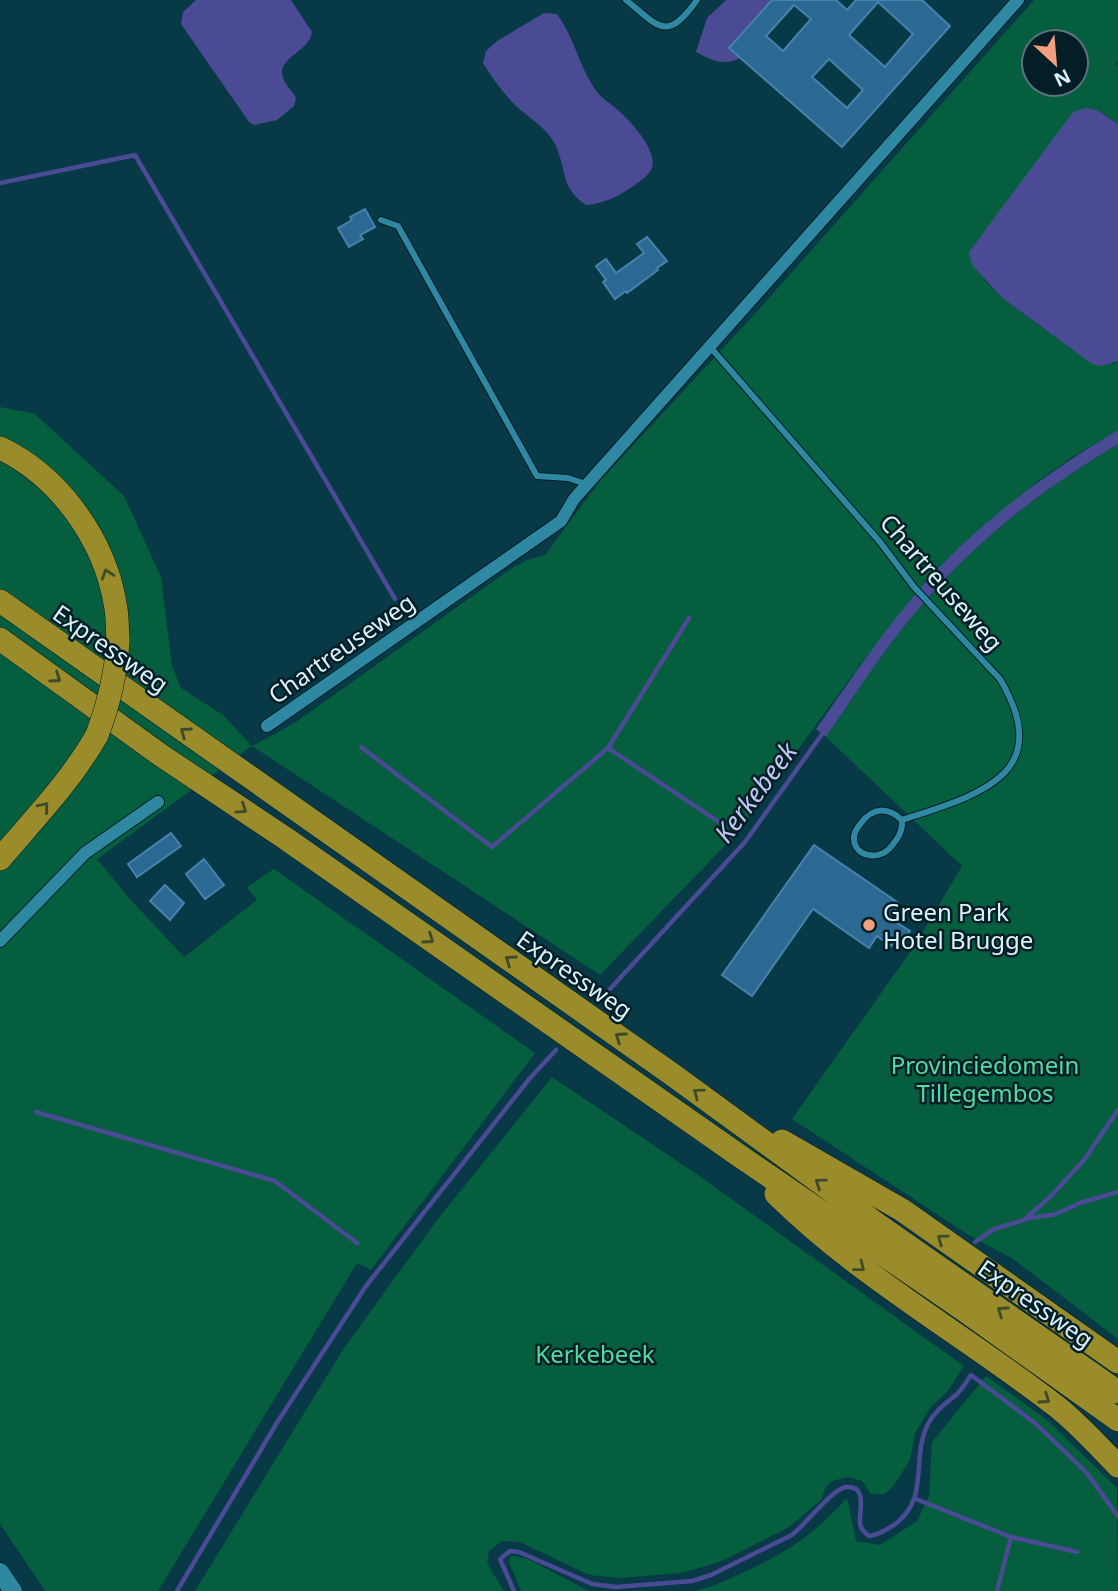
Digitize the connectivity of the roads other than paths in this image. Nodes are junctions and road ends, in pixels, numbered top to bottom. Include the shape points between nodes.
1 (626, 0) edge
2 (697, 0) edge
3 (1018, 0) edge
4 (381, 220) dead end
5 (711, 348) junction
6 (0, 447) edge
7 (588, 485) junction
8 (0, 601) edge
9 (0, 639) edge
10 (267, 726) dead end
11 (158, 802) dead end
12 (902, 820) junction
13 (0, 859) edge
14 (0, 941) edge
15 (723, 1111) junction
16 (734, 1152) junction
17 (1118, 1362) edge
18 (1118, 1392) edge
19 (1118, 1420) edge
20 (1118, 1466) edge
21 (0, 1572) edge
22 (13, 1591) edge

1 - 2 lane via 662,26 679,23
3 - 5 street, Chartreuseweg
4 - 7 lane via 398,226 537,476
5 - 7 street, Chartreuseweg
5 - 12 lane, Chartreuseweg via 1009,693 1020,735 1009,767 992,785 968,799
13 -> 6 highway, bridge via 66,782 97,735 109,705 118,641 116,604 90,534 42,475
7 - 10 street, Chartreuseweg via 561,521
15 -> 8 highway, Expressweg
9 -> 16 highway, Expressweg
11 - 14 street via 85,853
12 - 12 lane, Chartreuseweg via 892,811 867,815 855,831 858,850 869,857 887,851 902,830
17 -> 15 highway via 902,1210
18 -> 15 highway, Expressweg
16 - 19 highway, Expressweg
16 -> 20 highway via 807,1224 864,1271 1058,1407
21 - 22 street

